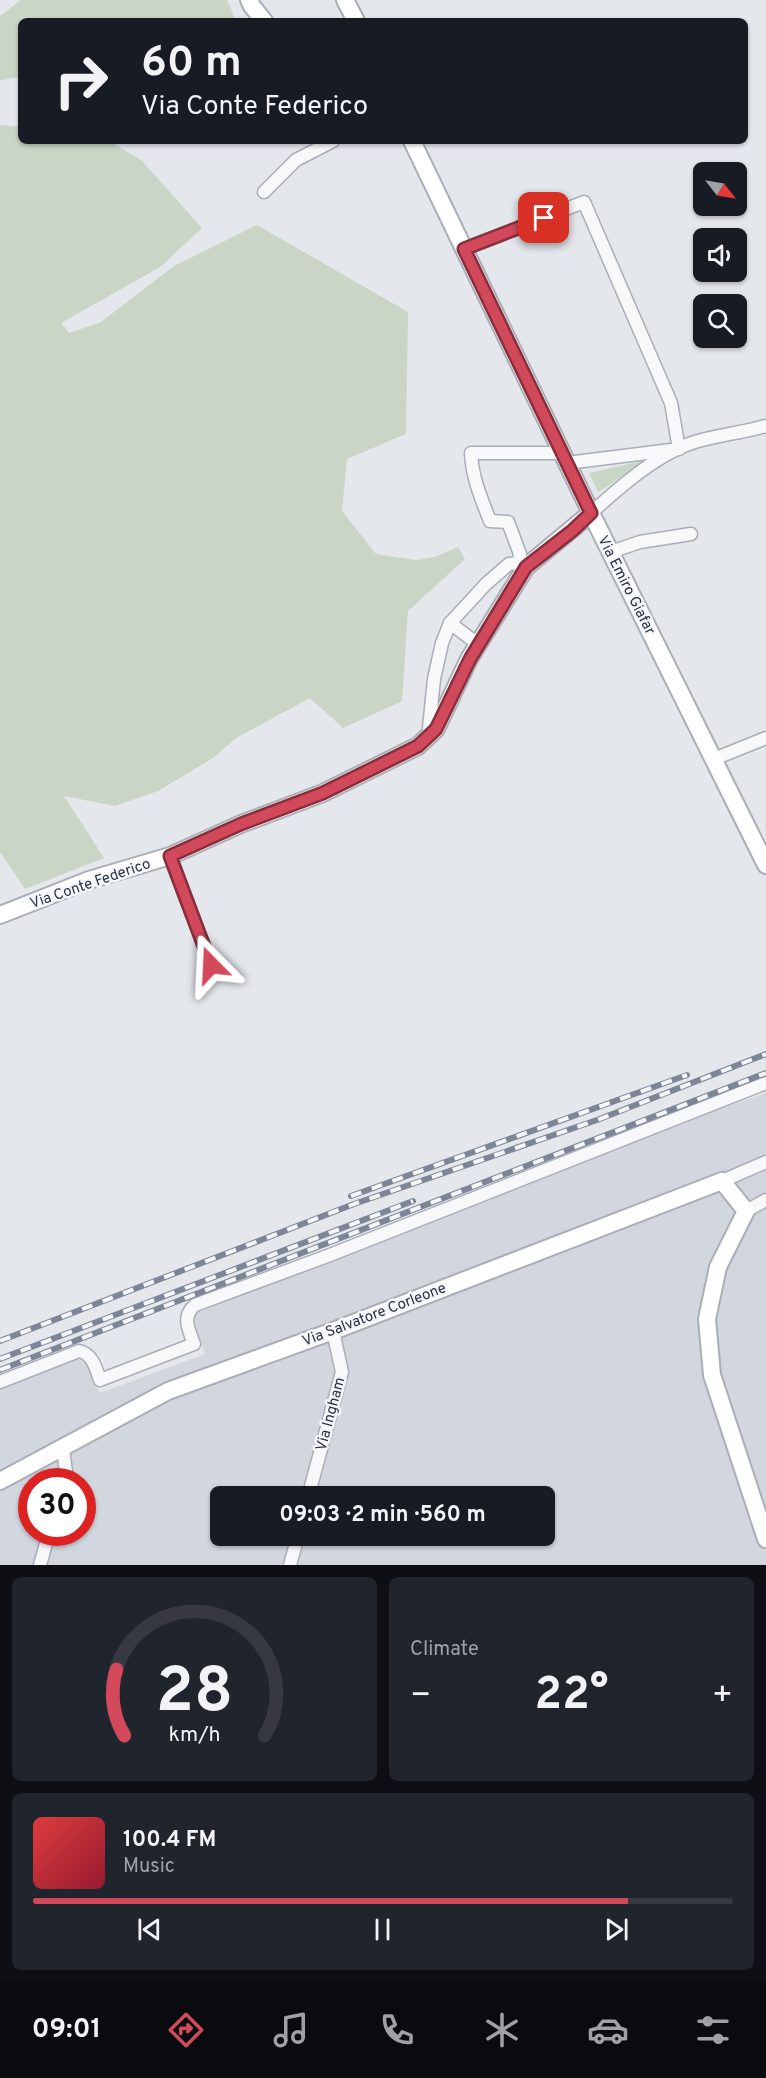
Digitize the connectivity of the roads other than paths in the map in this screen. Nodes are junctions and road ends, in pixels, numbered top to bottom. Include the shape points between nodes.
1 (249, 0) edge
2 (345, 0) edge
3 (262, 18) edge
4 (354, 18) edge
5 (327, 144) edge
6 (413, 144) edge
7 (264, 192) dead end
8 (464, 249) junction
9 (766, 426) edge
10 (679, 449) junction
11 (565, 458) junction
12 (591, 513) junction
13 (691, 534) dead end
14 (611, 552) junction
15 (526, 562) junction
16 (450, 623) junction
17 (479, 645) junction
18 (428, 738) junction
19 (766, 738) edge
20 (714, 759) junction
21 (170, 856) junction
22 (766, 865) edge
23 (0, 915) edge
24 (211, 965) dead end
25 (766, 1083) edge
26 (766, 1162) edge
27 (722, 1181) junction
28 (766, 1200) edge
29 (746, 1211) junction
30 (333, 1331) junction
31 (0, 1382) edge
32 (63, 1449) junction
33 (65, 1468) edge
34 (0, 1481) edge
35 (311, 1486) edge
36 (766, 1539) edge
37 (45, 1546) edge
38 (295, 1546) edge
39 (40, 1565) edge
40 (290, 1565) edge

1 - 3 street
2 - 4 street
5 - 7 street via 296,160
6 - 8 street, Via Emiro Giafar
8 - 10 street via 584,202 671,403
8 - 11 street, Via Emiro Giafar
9 - 10 street, Via Conte Federico
10 - 11 street
10 - 12 street, Via Conte Federico via 622,485
11 - 12 street, Via Emiro Giafar
11 - 15 street via 471,453 474,478 490,520 508,522
12 - 14 street, Via Emiro Giafar
12 - 15 street, Via Conte Federico
13 - 14 street via 640,542
14 - 20 street, Via Emiro Giafar
15 - 16 street via 509,564
15 - 17 street, Via Conte Federico
16 - 17 street
16 - 18 street via 434,679
17 - 18 street, Via Conte Federico
18 - 21 street, Via Conte Federico via 323,793
19 - 20 street
20 - 22 street, Via Emiro Giafar
21 - 23 street, Via Conte Federico via 89,880
21 - 24 street
25 - 31 street via 195,1305 186,1322 194,1344 100,1380 88,1355 74,1352
26 - 27 street
27 - 29 street
27 - 30 street, Via Salvatore Corleone
28 - 29 street
29 - 36 street via 718,1267 707,1319 712,1375
30 - 32 street, Via Salvatore Corleone via 168,1391
30 - 35 street, Via Ingham via 342,1372
32 - 33 street
32 - 34 street, Via Salvatore Corleone
37 - 39 street
38 - 40 street

